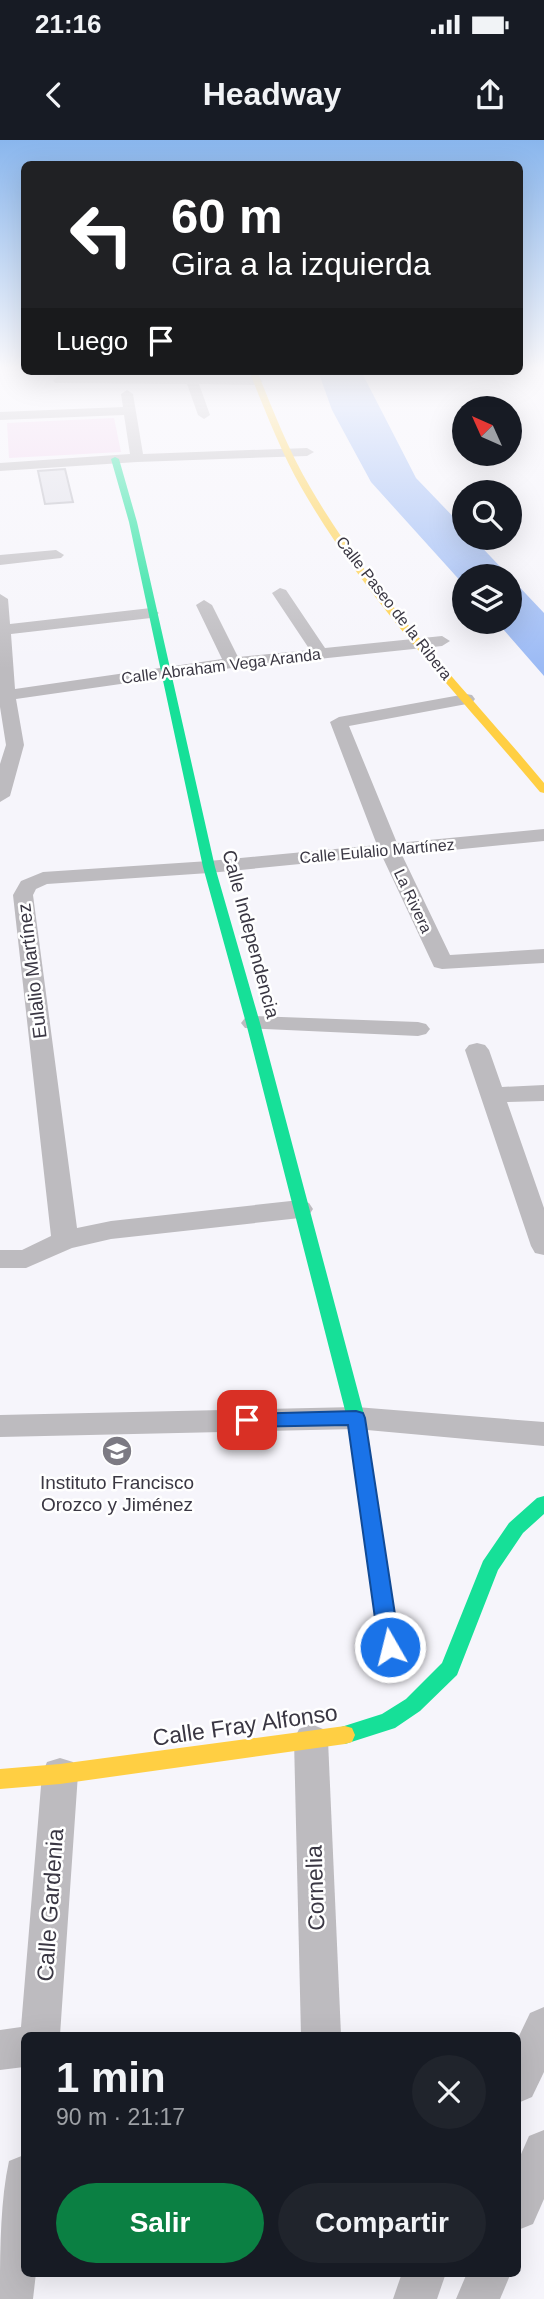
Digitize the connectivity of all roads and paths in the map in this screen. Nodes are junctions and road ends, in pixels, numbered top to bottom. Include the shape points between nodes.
1 (118, 468) edge
2 (226, 468) edge
3 (297, 468) edge
4 (218, 470) dead end
5 (56, 555) dead end
6 (0, 560) edge
7 (280, 593) dead end
8 (0, 599) edge
9 (204, 605) dead end
10 (151, 613) junction
11 (428, 625) dead end
12 (2, 629) edge
13 (420, 644) junction
14 (447, 645) joint
15 (321, 654) junction
16 (232, 663) junction
17 (3, 672) edge
18 (166, 672) junction
19 (4, 696) edge
20 (466, 699) junction
21 (2, 787) edge
22 (544, 790) edge
23 (544, 835) edge
24 (388, 849) junction
25 (209, 867) junction
26 (544, 956) edge
27 (253, 1023) junction
28 (418, 1029) dead end
29 (477, 1050) dead end
30 (544, 1093) edge
31 (492, 1095) junction
32 (300, 1209) junction
33 (65, 1240) junction
34 (544, 1246) edge
35 (0, 1259) edge
36 (356, 1418) junction
37 (0, 1426) edge
38 (544, 1434) edge
39 (544, 1503) edge
40 (390, 1647) dead end
41 (311, 1740) junction
42 (60, 1774) junction
43 (0, 1779) edge
44 (544, 2027) edge
45 (40, 2032) edge
46 (321, 2032) edge
47 (21, 2047) edge
48 (0, 2050) edge
49 (521, 2077) edge
50 (544, 2151) edge
51 (521, 2202) edge
52 (21, 2204) edge
53 (423, 2277) edge
54 (487, 2277) edge
55 (11, 2299) edge
56 (415, 2299) edge
57 (478, 2299) edge

1 - 10 street, Calle Independencia
2 - 4 street
3 - 13 street, Calle Paseo de la Ribera via 326,522
5 - 6 street
7 - 15 street
8 - 12 street
9 - 16 street
10 - 12 street
10 - 18 street, Calle Independencia
11 - 14 street, Calle Paseo de la Ribera
12 - 17 street
13 - 14 street, Calle Abraham Vega Aranda
13 - 15 street, Calle Abraham Vega Aranda
13 - 20 street, Calle Paseo de la Ribera
15 - 16 street, Calle Abraham Vega Aranda
16 - 18 street, Calle Abraham Vega Aranda
17 - 19 street
18 - 19 street, Calle Abraham Vega Aranda
18 - 25 street, Calle Independencia
19 - 21 street via 15,745
20 - 22 street, Calle Paseo de la Ribera
20 - 24 street, La Rivera via 339,722
23 - 24 street, Calle Eulalio Martínez
24 - 25 street, Calle Eulalio Martínez
24 - 26 street, La Rivera via 442,962
25 - 27 street, Calle Independencia
25 - 33 street, Eulalio Martínez via 43,878 28,885 23,895
27 - 28 street
27 - 32 street, Calle Independencia
29 - 31 street
30 - 31 street
31 - 34 street
32 - 33 street via 111,1230
32 - 36 street, Calle Independencia
33 - 35 street via 26,1259
36 - 37 street
36 - 38 street
36 - 40 lane
39 - 41 street, Calle Fray Alfonso via 516,1528 490,1567 450,1669 413,1705 388,1721 339,1737
41 - 42 street, Calle Fray Alfonso
41 - 46 street, Cornelia
42 - 43 street, Calle Fray Alfonso
42 - 45 street, Calle Gardenia
44 - 49 street
47 - 48 street
50 - 51 street
52 - 55 street
53 - 56 street
54 - 57 street

